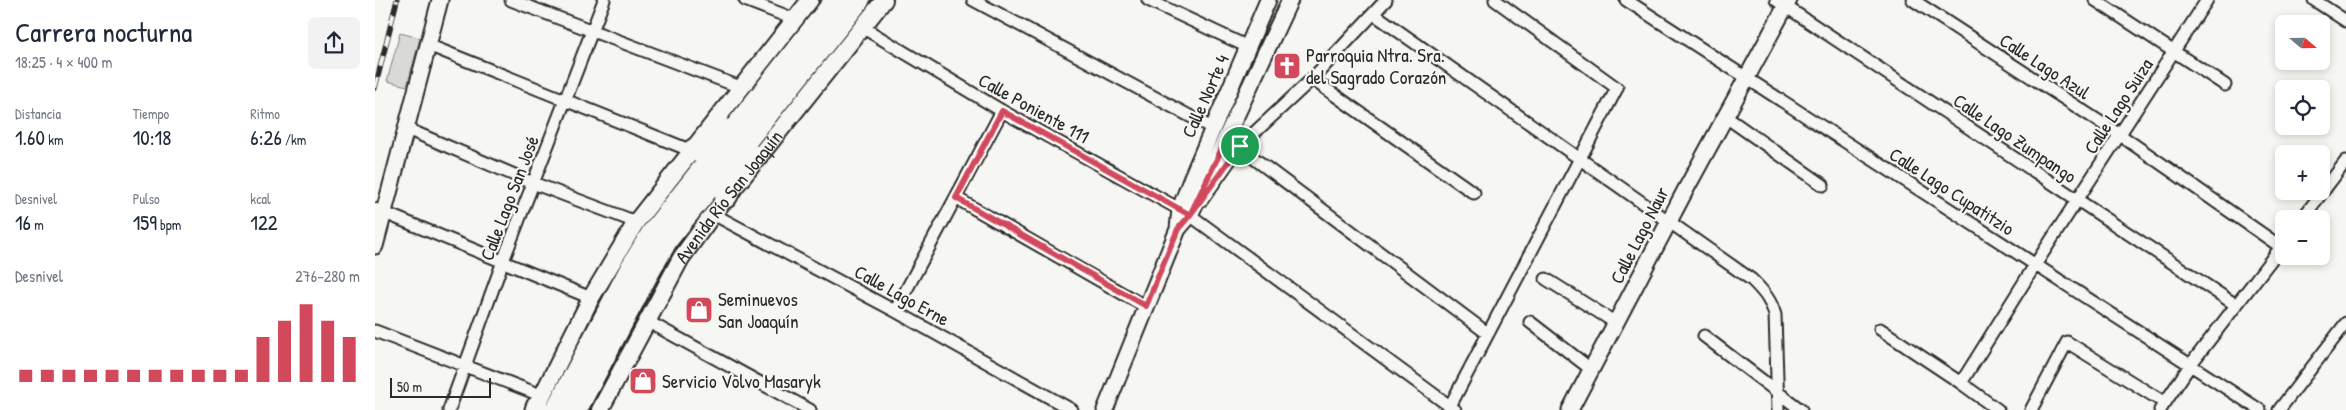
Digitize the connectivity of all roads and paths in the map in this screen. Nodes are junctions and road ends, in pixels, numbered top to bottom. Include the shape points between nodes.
1 (440, 0) edge
2 (511, 0) edge
3 (604, 0) edge
4 (745, 0) edge
5 (810, 0) edge
6 (835, 0) edge
7 (859, 0) edge
8 (884, 0) edge
9 (973, 0) edge
10 (1148, 0) edge
11 (1268, 0) edge
12 (1290, 0) edge
13 (1387, 0) edge
14 (1495, 0) edge
15 (1626, 0) edge
16 (1913, 0) edge
17 (2095, 0) edge
18 (2207, 0) edge
19 (2314, 0) edge
20 (1784, 2) edge
21 (1374, 14) junction
22 (794, 19) junction
23 (2346, 21) edge
24 (862, 27) junction
25 (592, 31) junction
26 (428, 44) junction
27 (1248, 46) junction
28 (2173, 52) junction
29 (1746, 78) junction
30 (1312, 79) junction
31 (2225, 85) dead end
32 (740, 87) junction
33 (566, 99) junction
34 (1002, 111) junction
35 (769, 114) junction
36 (1726, 117) junction
37 (739, 122) junction
38 (1212, 128) junction
39 (407, 129) junction
40 (2120, 136) junction
41 (1234, 142) junction
42 (692, 151) junction
43 (1579, 158) junction
44 (2346, 161) edge
45 (533, 182) junction
46 (1823, 185) dead end
47 (1474, 193) dead end
48 (956, 198) junction
49 (2078, 200) junction
50 (719, 206) junction
51 (2309, 210) edge
52 (379, 211) edge
53 (1185, 212) junction
54 (1669, 220) junction
55 (636, 222) junction
56 (2275, 240) edge
57 (375, 246) edge
58 (2275, 255) edge
59 (503, 261) junction
60 (2035, 266) junction
61 (1546, 279) dead end
62 (591, 298) junction
63 (2236, 305) junction
64 (1146, 306) junction
65 (895, 311) junction
66 (647, 321) junction
67 (1530, 322) dead end
68 (1616, 323) junction
69 (2346, 323) edge
70 (1880, 329) dead end
71 (375, 331) edge
72 (1487, 334) junction
73 (1704, 336) dead end
74 (2191, 364) junction
75 (466, 367) junction
76 (1592, 370) junction
77 (1961, 383) junction
78 (1779, 394) junction
79 (541, 407) edge
80 (2163, 407) edge
81 (1103, 408) edge
82 (1451, 409) edge
83 (449, 410) edge
84 (576, 410) edge
85 (601, 410) edge
86 (810, 410) edge
87 (1072, 410) edge
88 (1570, 410) edge
89 (1779, 410) edge
90 (1801, 410) edge
91 (1998, 410) edge
92 (2031, 410) edge
93 (2260, 410) edge
94 (2279, 410) edge

1 - 26 street
2 - 25 street
3 - 25 street, Calle Lago San José
4 - 22 street
5 - 22 main road
6 - 37 highway, Avenida Río San Joaquín
7 - 35 highway, Avenida Río San Joaquín
8 - 24 main road, Avenida Río San Joaquín
9 - 38 street
10 - 27 street
11 - 27 street, Calle Norte 4
12 - 41 street, Calle Norte 4
13 - 21 street
14 - 43 street via 1617,88
15 - 29 street, Calle Lago Cupatitzio
16 - 40 street, Calle Lago Azul
17 - 28 street
18 - 28 street, Calle Lago Suiza
19 - 23 street
20 - 29 street, Calle Lago Naur
20 - 49 street, Calle Lago Zumpango
21 - 30 street
21 - 43 street
22 - 32 main road
24 - 34 street, Calle Poniente 111
24 - 50 main road, Avenida Río San Joaquín
25 - 32 street
25 - 33 street, Calle Lago San José
26 - 33 street
26 - 39 street
27 - 38 street, Calle Norte 4
28 - 31 street
28 - 40 street, Calle Lago Suiza
29 - 36 street, Calle Lago Naur
29 - 60 street, Calle Lago Cupatitzio
30 - 41 street
30 - 47 street
32 - 42 main road
33 - 42 street
33 - 45 street, Calle Lago San José
34 - 48 street
34 - 53 street, Calle Poniente 111
35 - 50 highway
35 - 84 highway, Avenida Río San Joaquín via 667,240
36 - 46 street
36 - 54 street, Calle Lago Naur
37 - 42 highway
37 - 79 highway, Avenida Río San Joaquín via 652,233
38 - 53 street, Calle Norte 4
39 - 45 street
39 - 52 street
40 - 49 street, Calle Lago Suiza
40 - 56 street, Calle Lago Azul
41 - 53 street, Calle Norte 4
41 - 72 street
42 - 55 main road
43 - 54 street
43 - 72 street
44 - 51 street
45 - 55 street
45 - 59 street, Calle Lago San José
48 - 64 street
48 - 65 street
49 - 60 street, Calle Lago Suiza
49 - 63 street, Calle Lago Zumpango
50 - 65 street, Calle Lago Erne
50 - 66 main road, Avenida Río San Joaquín via 681,258
52 - 57 street
52 - 59 street
53 - 64 street
53 - 82 street, Calle Poniente 111
54 - 68 street, Calle Lago Naur
54 - 78 street via 1752,280 1771,303 1775,315
55 - 62 main road
58 - 63 street
59 - 62 street
59 - 75 street, Calle Lago San José
60 - 74 street, Calle Lago Cupatitzio
60 - 77 street, Calle Lago Suiza
61 - 68 street
62 - 79 main road
63 - 74 street
64 - 81 street
65 - 87 street, Calle Lago Erne
66 - 85 main road, Avenida Río San Joaquín
66 - 86 street
67 - 76 street
68 - 76 street, Calle Lago Naur
69 - 94 street
70 - 77 street
71 - 75 street
72 - 82 street
73 - 78 street
74 - 80 street
74 - 93 street, Calle Lago Cupatitzio
75 - 79 street
75 - 83 street, Calle Lago San José
76 - 88 street, Calle Lago Naur
77 - 91 street
78 - 89 street
78 - 90 street
80 - 92 street via 2067,342

